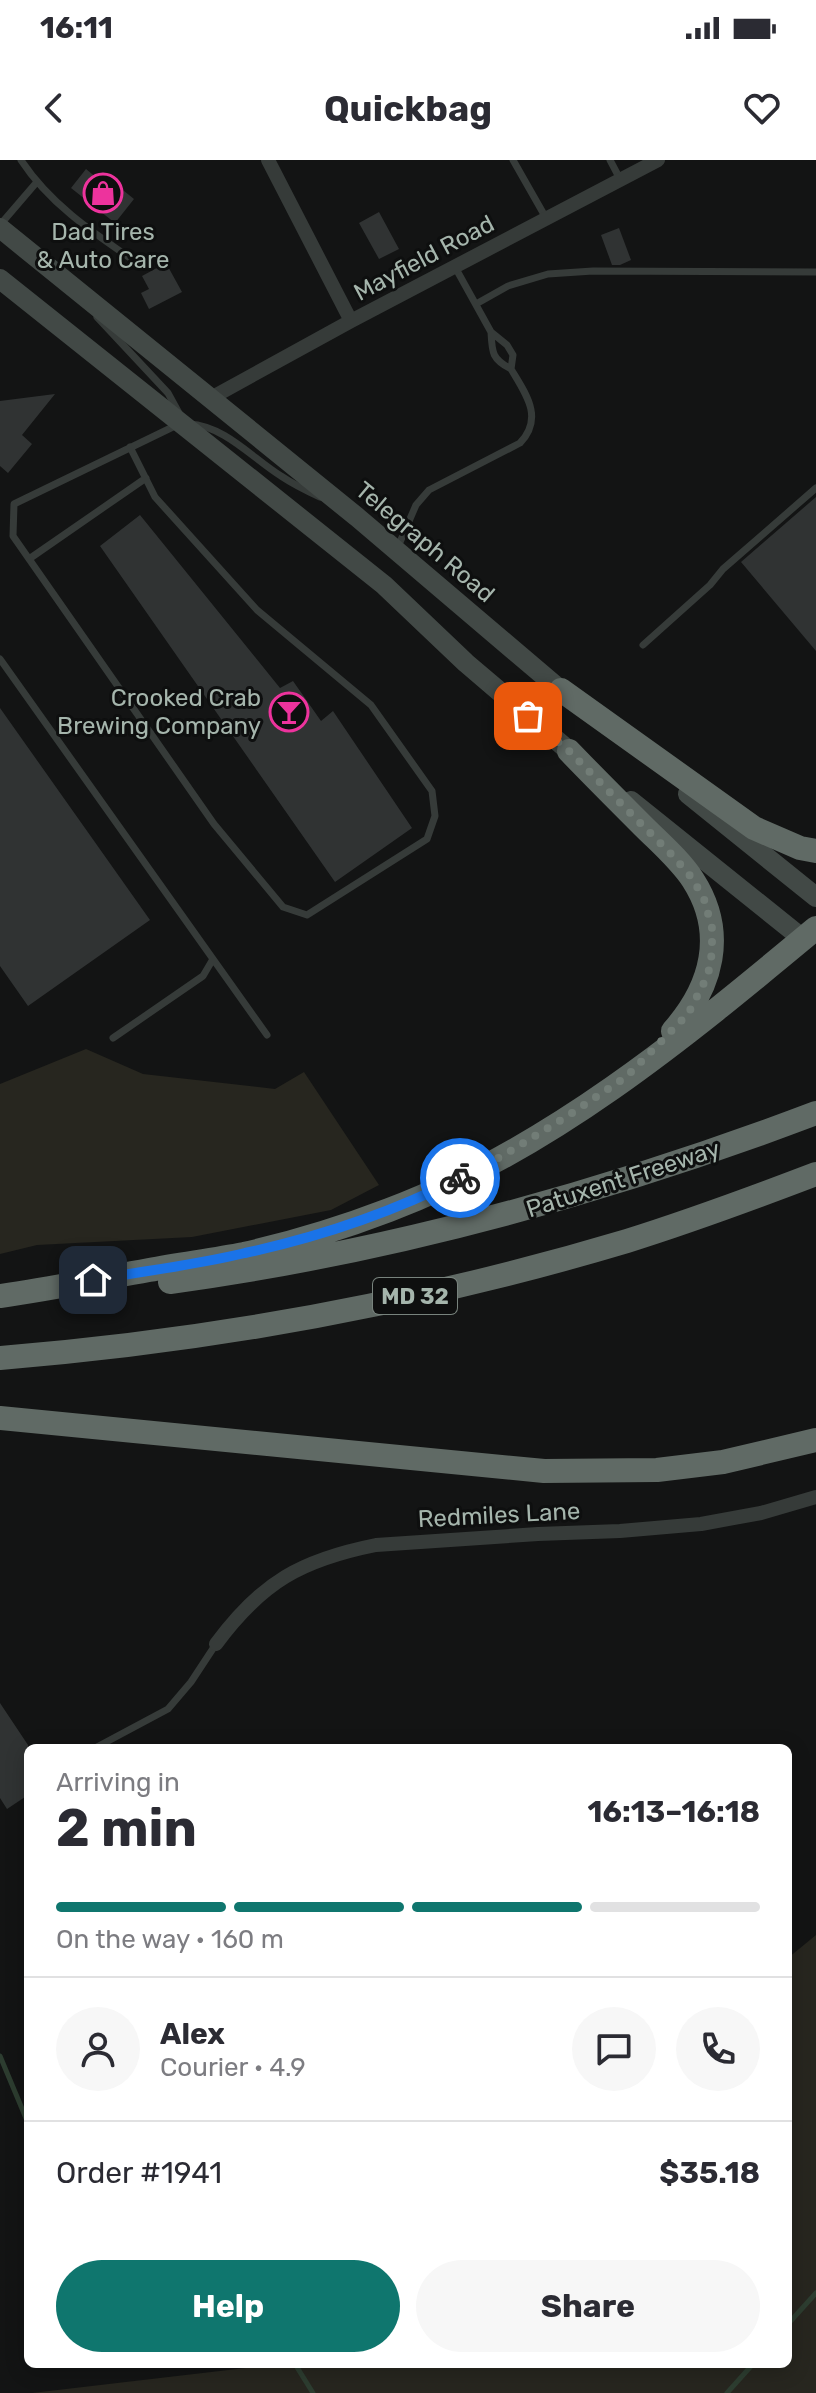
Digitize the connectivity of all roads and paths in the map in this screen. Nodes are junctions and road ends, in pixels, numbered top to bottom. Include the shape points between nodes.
1 (21, 160) edge
2 (268, 160) edge
3 (513, 160) edge
4 (610, 160) edge
5 (658, 160) edge
6 (620, 180) junction
7 (36, 183) junction
8 (546, 218) junction
9 (0, 226) edge
10 (133, 260) dead end
11 (455, 266) junction
12 (816, 272) edge
13 (0, 279) edge
14 (72, 286) junction
15 (476, 304) junction
16 (351, 321) junction
17 (491, 332) junction
18 (511, 369) junction
19 (211, 398) junction
20 (182, 423) junction
21 (130, 447) junction
22 (146, 478) junction
23 (816, 488) edge
24 (357, 517) junction
25 (396, 550) junction
26 (29, 559) junction
27 (643, 645) dead end
28 (0, 659) edge
29 (561, 690) junction
30 (569, 751) junction
31 (816, 851) edge
32 (816, 897) edge
33 (809, 934) edge
34 (213, 959) junction
35 (267, 1035) dead end
36 (113, 1038) dead end
37 (626, 1077) junction
38 (816, 1113) edge
39 (816, 1174) edge
40 (0, 1299) edge
41 (0, 1358) edge
42 (0, 1418) edge
43 (816, 1440) edge
44 (816, 1497) edge
45 (216, 1644) joint
46 (102, 1744) edge

1 - 7 lane
2 - 16 street
3 - 8 lane
4 - 6 lane
5 - 6 street, Mayfield Road
6 - 8 street, Mayfield Road
7 - 9 lane
7 - 10 lane
8 - 11 street, Mayfield Road
9 - 14 main road, Telegraph Road
11 - 15 lane
11 - 16 street, Mayfield Road
12 - 15 lane via 548,274 508,286
13 - 20 main road
14 - 19 main road, Telegraph Road
14 - 20 lane via 168,393
15 - 17 lane
16 - 19 street, Mayfield Road
17 - 18 lane via 492,351
17 - 18 lane via 513,355
18 - 25 lane via 533,416 529,434 429,490 416,505
19 - 24 main road, Telegraph Road
20 - 21 lane
20 - 24 lane via 214,429 280,476
20 - 30 main road via 384,585
21 - 22 lane
21 - 26 lane via 14,504 13,536
22 - 26 lane
22 - 26 lane via 155,497 257,610 371,705 432,791 435,816 427,839 307,915 283,907 214,824
23 - 27 lane
24 - 25 main road, Telegraph Road
25 - 29 main road, Telegraph Road
28 - 34 lane
29 - 31 highway via 754,828
29 - 32 main road, Telegraph Road
30 - 33 main road
30 - 37 highway via 692,878 712,928 708,975 700,995
33 - 37 highway
34 - 35 lane
34 - 36 lane via 203,976
37 - 40 highway via 504,1155 391,1209 244,1254
38 - 40 highway, Patuxent Freeway / MD 32 via 610,1185 392,1243 247,1272
39 - 41 highway, MD 32 via 628,1240 403,1299 265,1326
42 - 43 highway via 544,1471 657,1470 723,1462
44 - 45 street, Redmiles Lane via 701,1524 349,1550 279,1580 246,1607
45 - 46 lane via 168,1709

